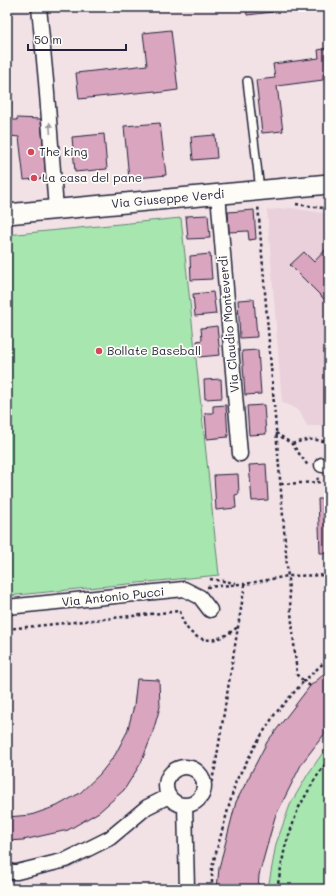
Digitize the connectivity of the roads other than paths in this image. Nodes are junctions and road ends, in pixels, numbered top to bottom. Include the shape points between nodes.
1 (39, 7) edge
2 (247, 81) dead end
3 (329, 184) edge
4 (218, 194) junction
5 (259, 197) junction
6 (56, 209) junction
7 (7, 214) edge
8 (240, 454) dead end
9 (7, 608) edge
10 (210, 610) dead end
11 (168, 791) junction
12 (185, 805) junction
13 (10, 874) edge
14 (187, 889) edge

6 -> 1 street
2 - 5 lane
3 - 5 street, Via Giuseppe Verdi
4 - 5 street, Via Giuseppe Verdi
4 - 6 street, Via Giuseppe Verdi
4 - 8 street, Via Claudio Monteverdi
6 - 7 street, Via Giuseppe Verdi
9 - 10 street, Via Antonio Pucci via 184,589 200,597
11 - 12 street via 178,804
11 - 12 street via 168,779 174,771 186,767 196,770 204,782 202,796 192,804
11 - 13 street via 110,838 66,860
12 - 14 street

